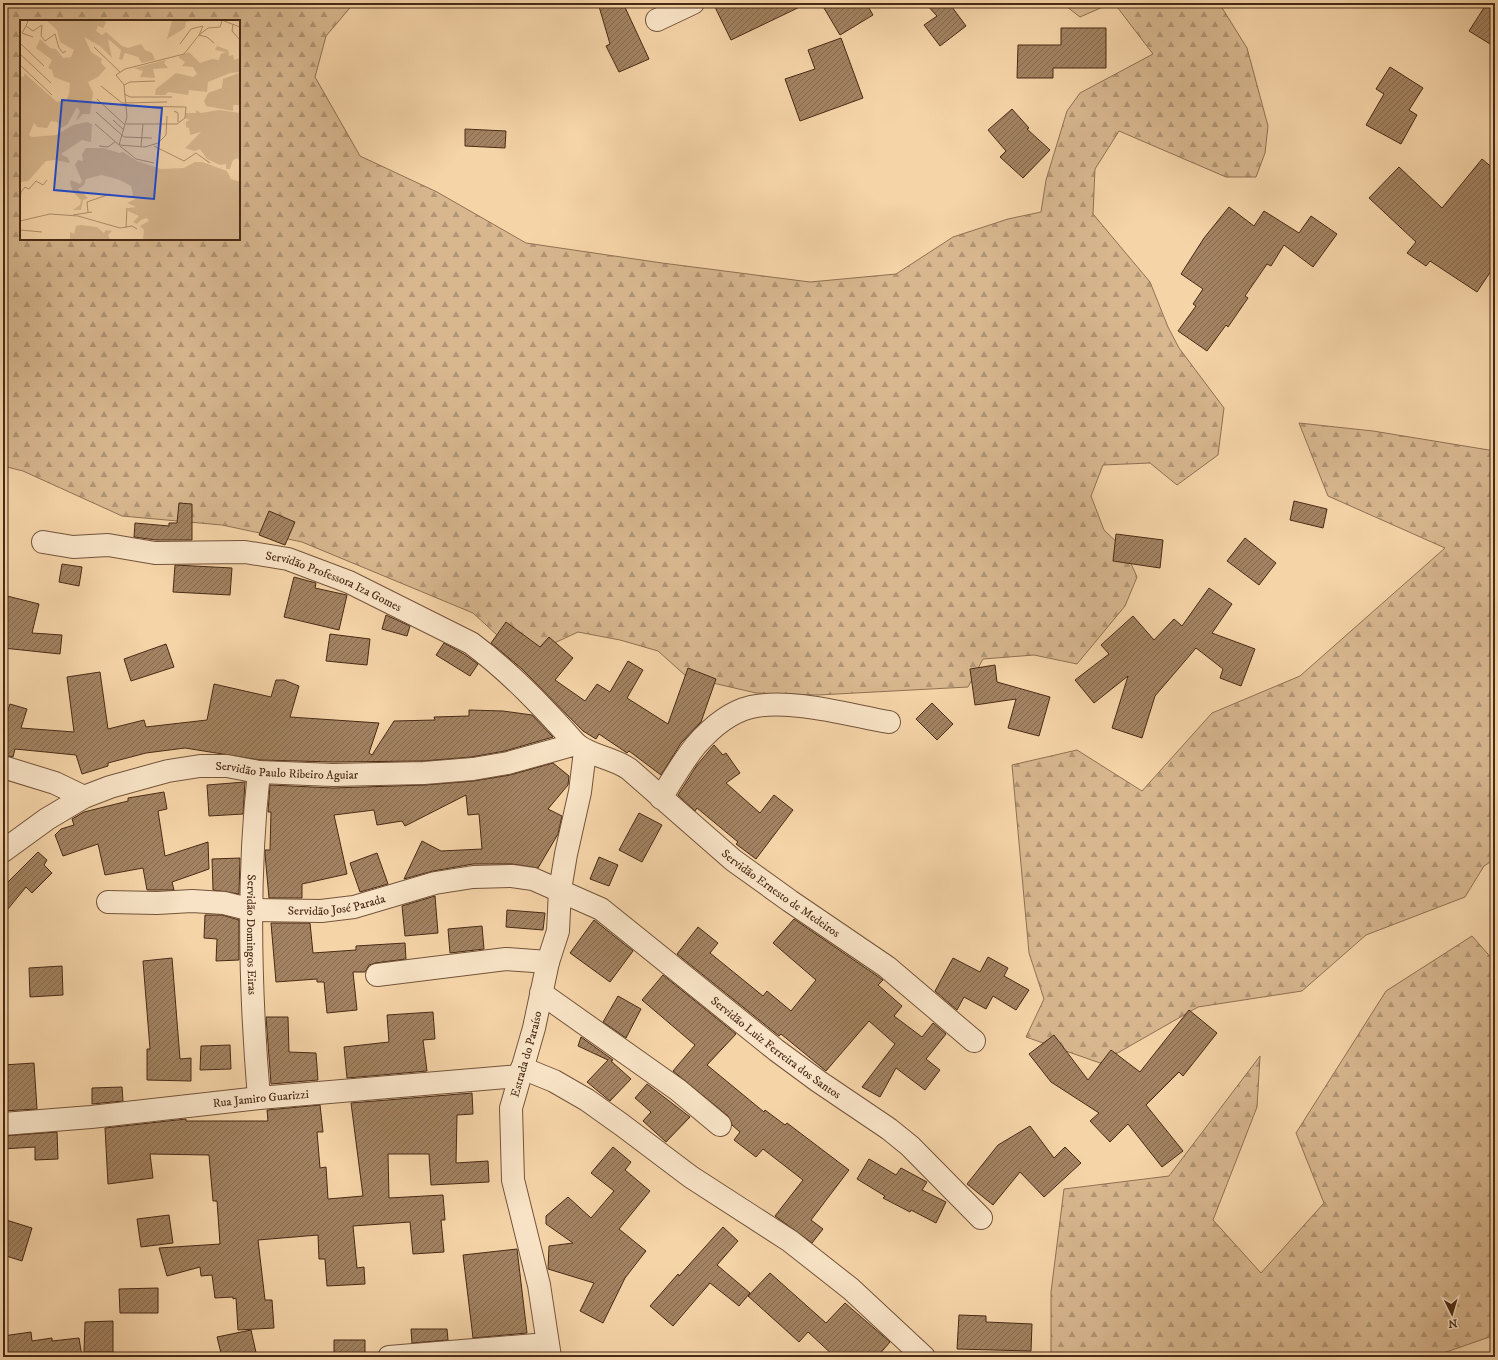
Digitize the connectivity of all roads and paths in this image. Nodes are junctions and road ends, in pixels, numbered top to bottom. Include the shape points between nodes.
1 (693, 3) edge
2 (657, 20) dead end
3 (42, 542) dead end
4 (889, 722) dead end
5 (581, 748) junction
6 (3, 767) edge
7 (259, 772) junction
8 (84, 797) junction
9 (661, 798) junction
10 (3, 851) edge
11 (560, 890) junction
12 (108, 902) dead end
13 (252, 910) junction
14 (548, 962) junction
15 (377, 975) dead end
16 (541, 993) junction
17 (974, 1040) dead end
18 (521, 1072) junction
19 (259, 1098) junction
20 (3, 1124) edge
21 (720, 1125) dead end
22 (981, 1218) dead end
23 (548, 1350) edge
24 (389, 1357) edge
25 (924, 1357) edge

1 - 2 street
3 - 5 street, Servidão Professora Iza Gomes via 73,547 108,546 156,553 245,552 288,559 324,571 471,644 510,675
4 - 9 street via 795,706 763,705 749,708 723,720 697,744
5 - 7 street, Servidão Paulo Ribeiro Aguiar via 473,769 373,774
5 - 9 street, Servidão Ernesto de Medeiros via 618,761
5 - 11 street, Estrada do Paraíso via 580,792
6 - 8 street via 55,783
7 - 8 street, Servidão Paulo Ribeiro Aguiar via 227,766 200,766 168,771
7 - 13 street, Servidão Domingos Eiras via 253,828
8 - 10 street, Servidão Paulo Ribeiro Aguiar via 47,819
9 - 17 street, Servidão Ernesto de Medeiros via 733,860 887,967
11 - 13 street, Servidão José Parada via 533,879 512,876 473,877 435,883 354,907 321,911
11 - 14 street, Estrada do Paraíso via 558,931
11 - 22 street, Servidão Luiz Ferreira dos Santos via 600,909 776,1050 910,1146
12 - 13 street, Servidão José Parada via 192,901 224,903
13 - 19 street, Servidão Domingos Eiras via 254,1041
14 - 15 street via 506,959
14 - 16 street, Estrada do Paraíso
16 - 18 street, Estrada do Paraíso
16 - 21 street via 678,1090
18 - 19 street, Rua Jamiro Guarizzi
18 - 23 street, Estrada do Paraíso via 511,1108 512,1180 539,1285
18 - 25 street via 554,1081 587,1100 691,1177 790,1241 851,1289
19 - 20 street, Rua Jamiro Guarizzi via 91,1118
23 - 24 street

